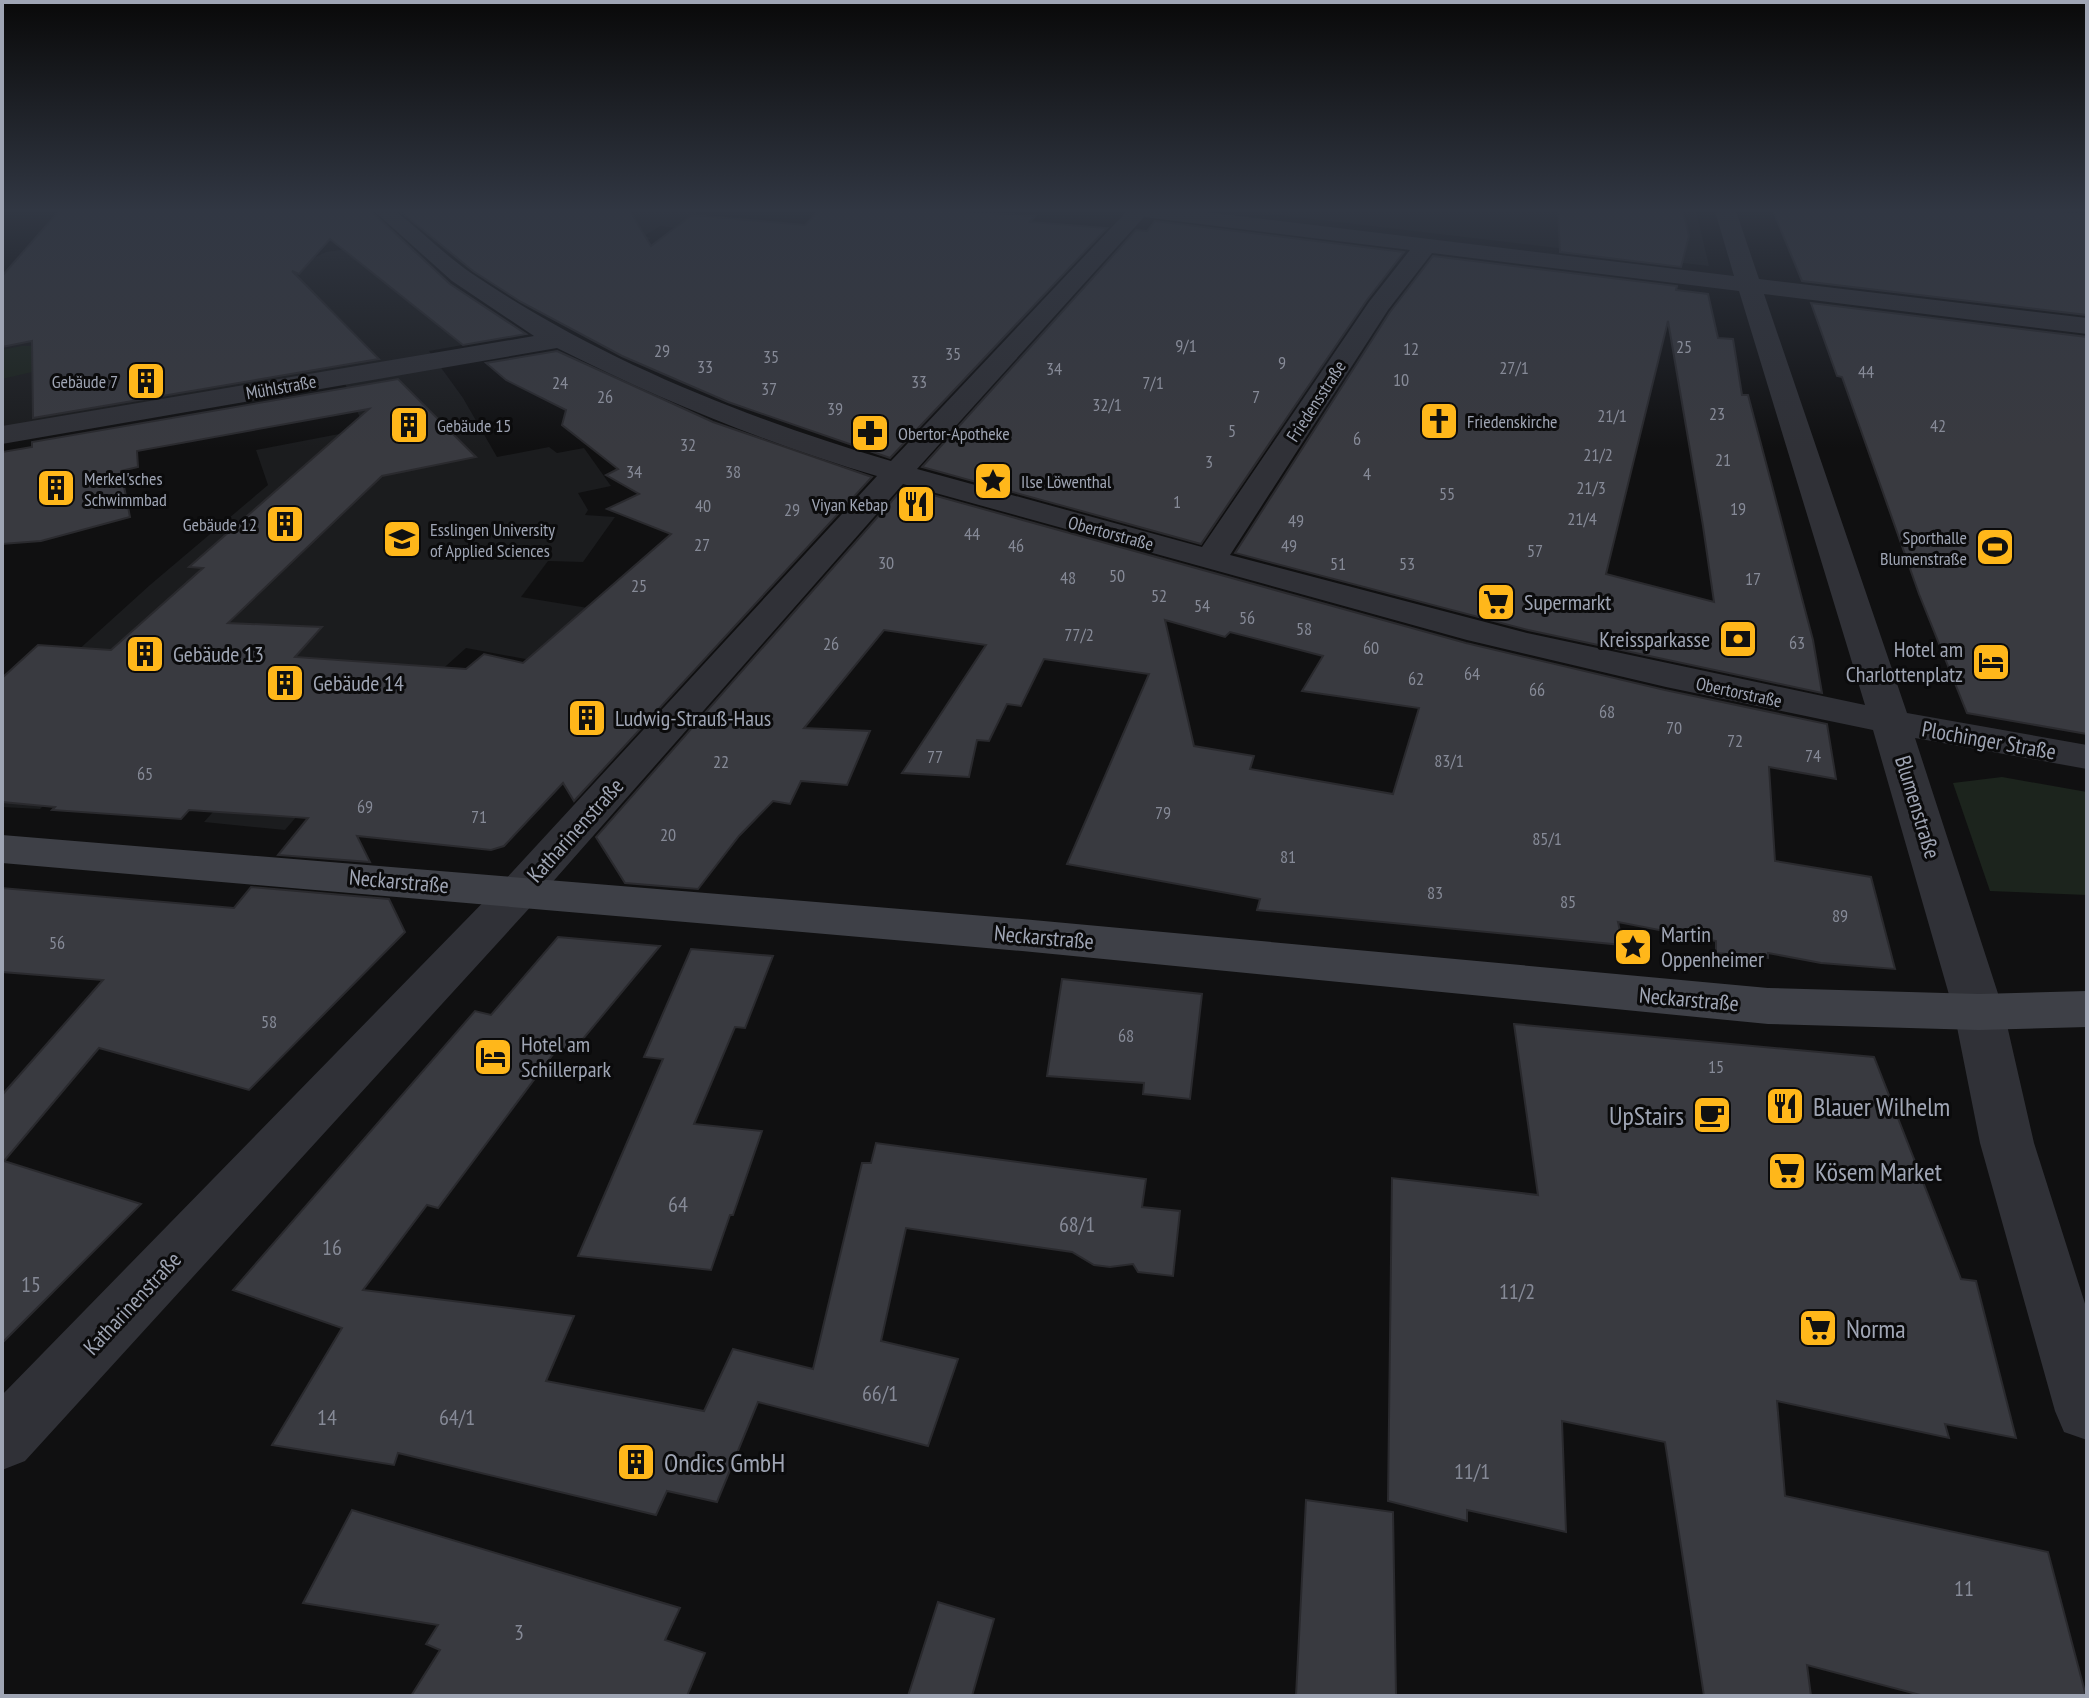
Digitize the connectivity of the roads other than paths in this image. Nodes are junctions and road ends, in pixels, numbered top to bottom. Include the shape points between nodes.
1 (484, 290) edge
2 (1065, 290) edge
3 (1391, 290) edge
4 (1751, 290) edge
5 (1792, 290) edge
6 (2087, 326) edge
7 (561, 339) junction
8 (2, 435) edge
9 (897, 472) junction
10 (1210, 560) junction
11 (1892, 722) junction
12 (2087, 757) edge
13 (2, 849) edge
14 (519, 892) junction
15 (2087, 1009) edge
16 (1979, 1012) junction
17 (2087, 1411) edge
18 (2, 1440) edge

1 - 7 street, Obertorstraße
2 - 9 street, Katharinenstraße
3 - 10 street, Friedensstraße
4 - 11 street, Blumenstraße
5 - 6 street
7 - 8 street, Mühlstraße
7 - 9 street, Obertorstraße via 644,380 763,428
9 - 10 street, Obertorstraße
9 - 14 street, Katharinenstraße
10 - 11 street, Obertorstraße via 1528,645
11 - 12 street, Plochinger Straße
11 - 16 street, Blumenstraße
13 - 14 street, Neckarstraße
14 - 16 street, Neckarstraße via 1768,1006
14 - 18 street, Katharinenstraße
15 - 16 street, Neckarstraße
16 - 17 street, Blumenstraße via 2007,1143

